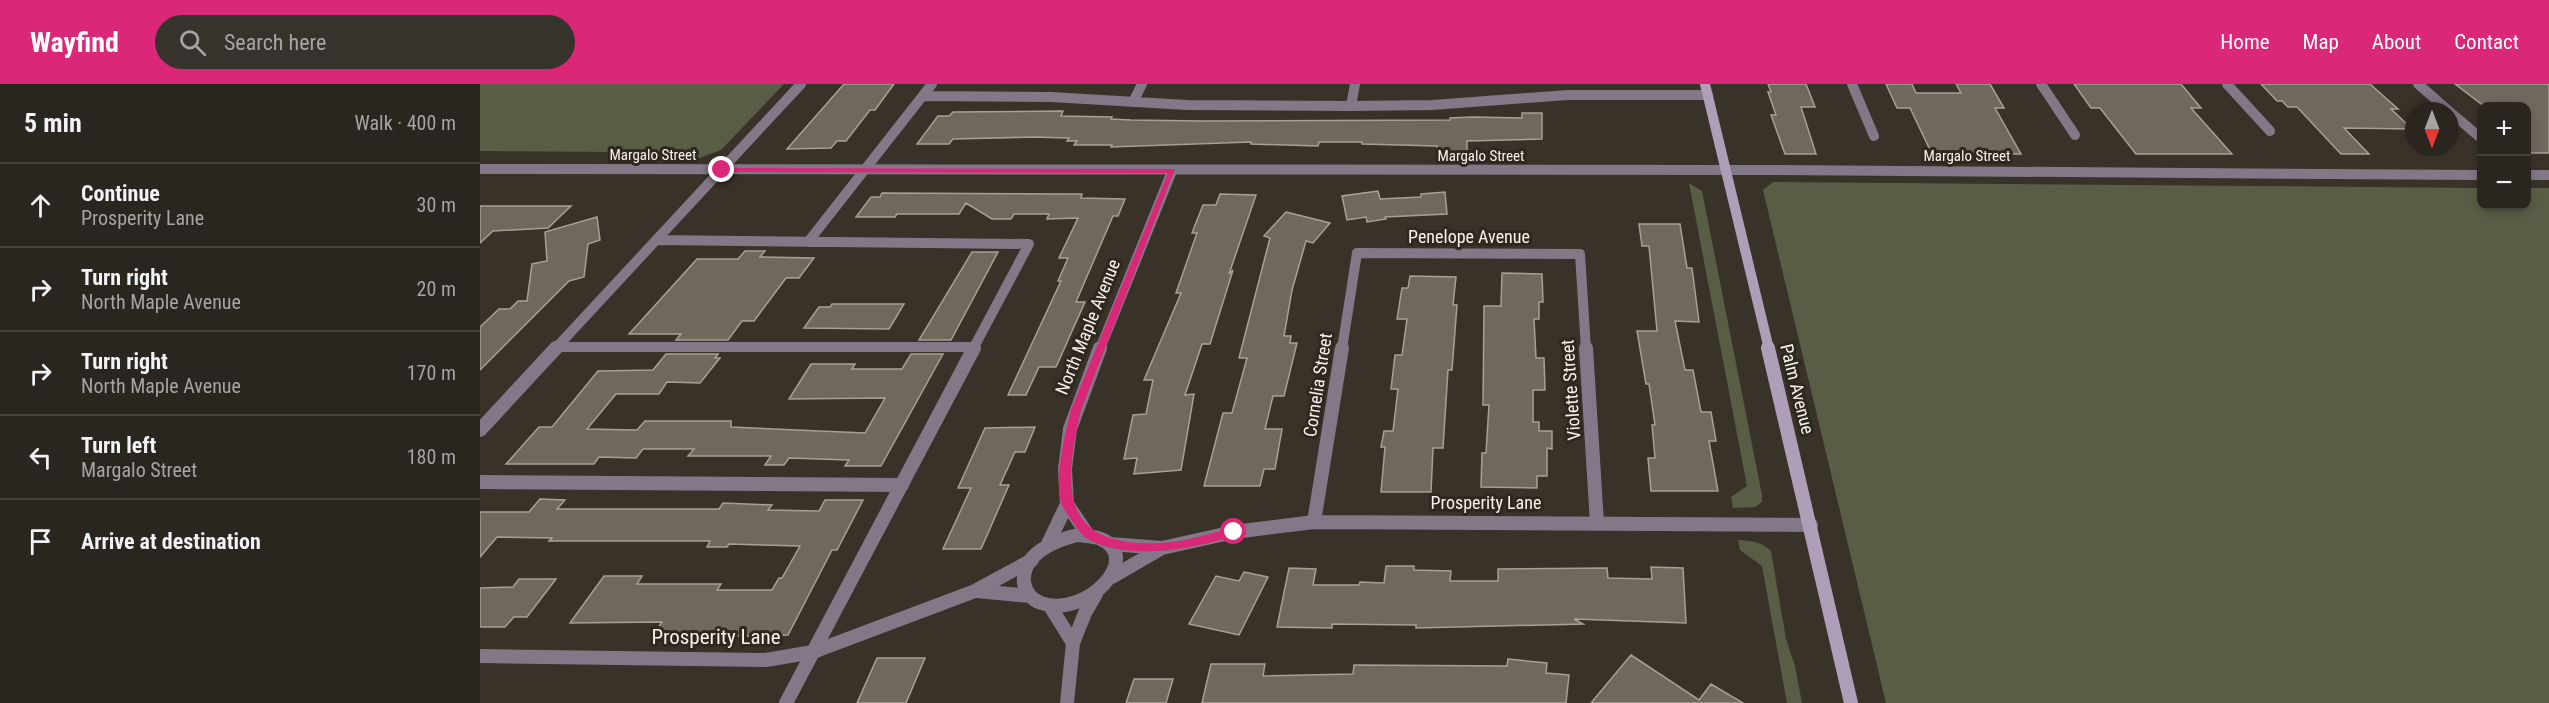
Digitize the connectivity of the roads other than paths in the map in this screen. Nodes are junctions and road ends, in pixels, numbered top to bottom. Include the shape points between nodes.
1 (801, 84) edge
2 (932, 84) edge
3 (1142, 84) edge
4 (1355, 84) edge
5 (1567, 84) edge
6 (1852, 84) edge
7 (2041, 84) edge
8 (2227, 84) edge
9 (2418, 84) edge
10 (1706, 90) edge
11 (1568, 95) junction
12 (924, 96) junction
13 (1133, 102) junction
14 (2439, 102) edge
15 (1350, 106) junction
16 (2459, 119) edge
17 (2270, 132) dead end
18 (2075, 135) dead end
19 (2477, 135) edge
20 (1874, 136) dead end
21 (480, 169) edge
22 (722, 170) junction
23 (862, 171) junction
24 (1173, 171) junction
25 (1726, 171) junction
26 (2477, 175) edge
27 (2531, 175) edge
28 (2549, 175) edge
29 (657, 240) junction
30 (808, 242) junction
31 (1357, 253) joint
32 (1580, 254) joint
33 (557, 347) junction
34 (975, 347) junction
35 (480, 430) edge
36 (480, 482) edge
37 (902, 484) junction
38 (1067, 504) junction
39 (1314, 522) junction
40 (1597, 523) junction
41 (1811, 525) junction
42 (1088, 535) junction
43 (1110, 544) junction
44 (1047, 546) junction
45 (1162, 548) junction
46 (1032, 560) junction
47 (1112, 577) junction
48 (975, 591) junction
49 (1097, 593) junction
50 (1030, 596) junction
51 (1050, 606) junction
52 (1073, 643) junction
53 (813, 652) junction
54 (480, 656) edge
55 (786, 703) edge
56 (1067, 703) edge
57 (1851, 703) edge

1 - 22 street
2 - 12 street
3 - 13 street
4 - 15 street
5 - 11 street
6 - 20 street
7 - 18 street
8 - 17 street
9 - 14 street
10 - 11 street
10 - 25 main road, Palm Avenue
11 - 15 street via 1432,105
12 - 13 street
12 - 23 street
13 - 15 street
16 - 19 street
21 - 22 street, Margalo Street
22 - 23 street, Margalo Street
22 - 29 street
23 - 24 street, Margalo Street
23 - 30 street
24 - 25 street, Margalo Street
24 - 38 street, North Maple Avenue via 1076,410 1067,447
25 - 26 street, Margalo Street
25 - 41 main road, Palm Avenue
27 - 28 street
29 - 30 street
29 - 33 street
30 - 34 street via 1029,244
31 - 32 street, Penelope Avenue
31 - 39 street, Cornelia Street
32 - 40 street, Violette Street
33 - 34 street
33 - 35 street
34 - 37 street
36 - 37 street
37 - 53 street
38 - 42 street
38 - 44 street, North Maple Avenue
39 - 40 street, Prosperity Lane
39 - 45 street, Prosperity Lane via 1234,532
40 - 41 street, Prosperity Lane
41 - 57 main road, Palm Avenue
42 - 43 street
42 - 44 street, North Maple Avenue via 1067,537
43 - 45 street, Prosperity Lane
43 - 47 street via 1117,563
44 - 46 street, North Maple Avenue
45 - 47 street, Prosperity Lane
46 - 48 street, Prosperity Lane
46 - 50 street via 1024,576
47 - 49 street
48 - 50 street, Prosperity Lane
48 - 53 street, Prosperity Lane
49 - 51 street via 1074,604
49 - 52 street
50 - 51 street
51 - 52 street
52 - 56 street
53 - 54 street, Prosperity Lane via 766,660
53 - 55 street

